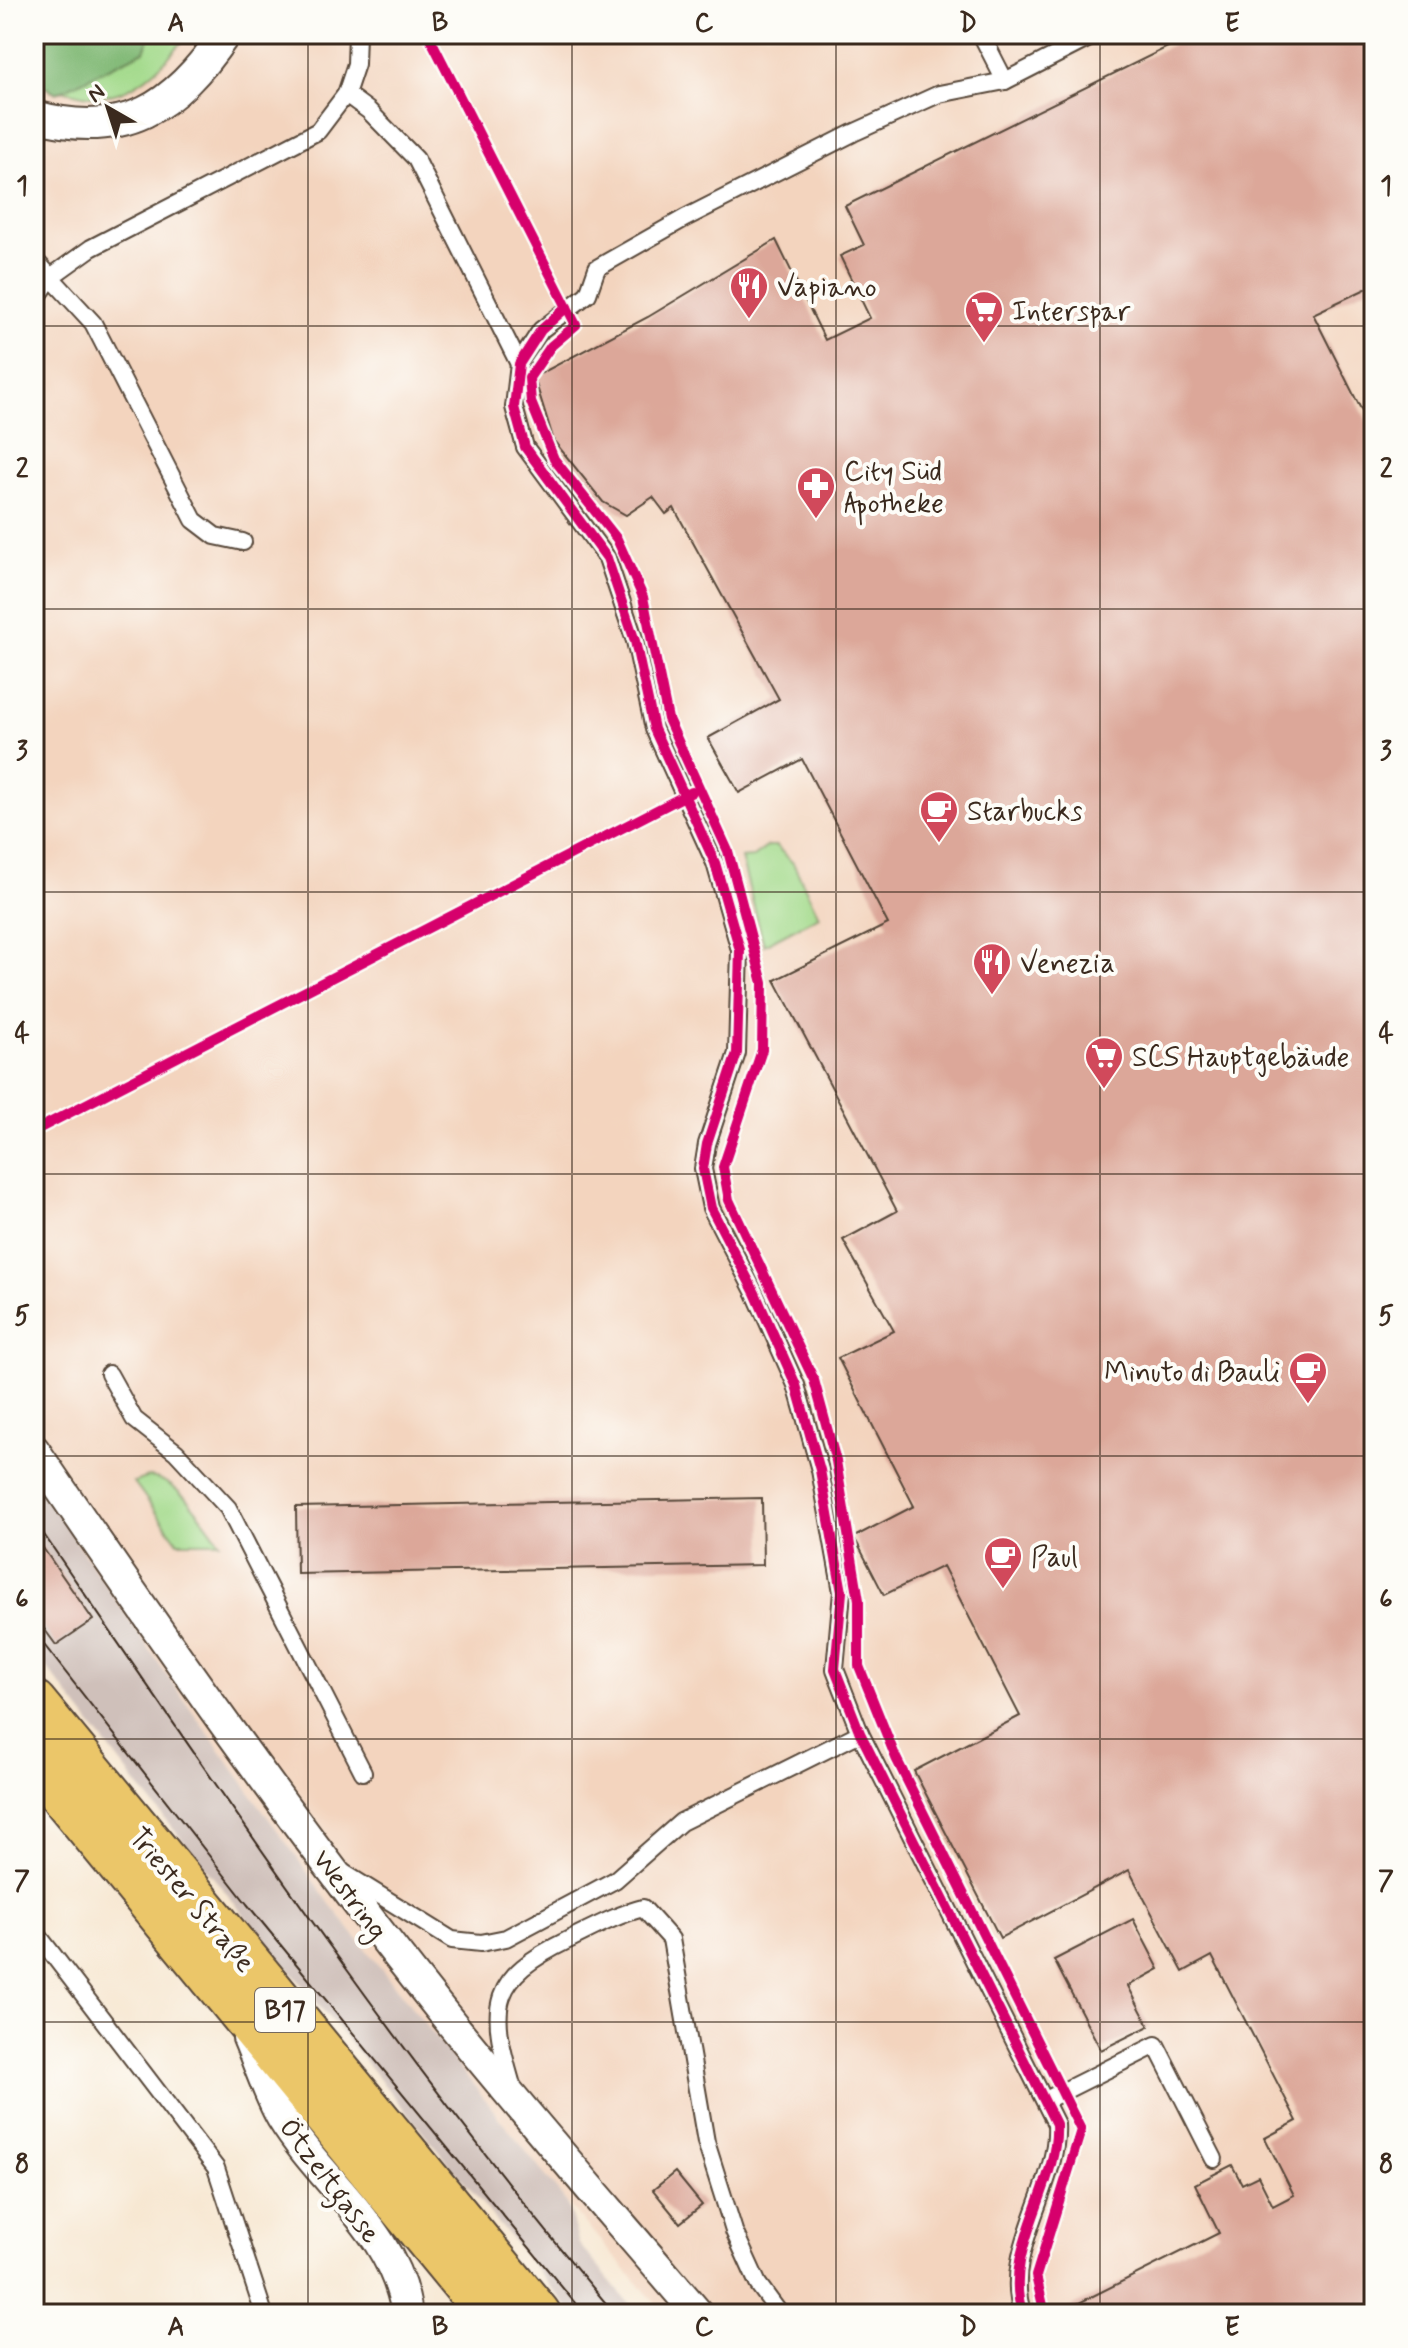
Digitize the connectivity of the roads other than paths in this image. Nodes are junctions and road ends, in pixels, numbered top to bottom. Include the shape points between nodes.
1 (225, 34) edge
2 (357, 34) edge
3 (981, 34) edge
4 (1097, 34) edge
5 (1005, 81) junction
6 (346, 94) junction
7 (34, 116) edge
8 (34, 259) edge
9 (52, 276) junction
10 (34, 302) edge
11 (519, 364) junction
12 (243, 542) dead end
13 (109, 1374) dead end
14 (34, 1450) edge
15 (34, 1703) edge
16 (860, 1733) junction
17 (34, 1761) edge
18 (363, 1772) dead end
19 (325, 1861) junction
20 (34, 1930) edge
21 (232, 2003) junction
22 (1046, 2100) junction
23 (517, 2102) junction
24 (1214, 2159) dead end
25 (264, 2314) edge
26 (407, 2314) edge
27 (489, 2314) edge
28 (538, 2314) edge
29 (698, 2314) edge
30 (780, 2314) edge
31 (1023, 2314) edge

1 - 7 street via 198,74 159,107 115,123 71,125
2 - 6 lane via 356,64
3 - 5 lane
4 - 5 lane
5 - 11 lane via 939,94 853,133 597,268 588,294 541,330
6 - 9 lane via 318,131 91,248
6 - 11 lane via 416,159
8 - 9 lane
9 - 10 lane
9 - 12 lane via 93,323 194,520 215,536
11 - 16 lane via 514,407 525,447 607,558 635,641 654,729 715,863 740,950 737,1053 703,1169 711,1208 796,1385 820,1470 842,1592 835,1669
13 - 18 lane via 134,1419 176,1452 228,1508
14 - 19 street, Westring
15 - 28 main road, Triester Straße / B17
16 - 19 lane via 681,1822 615,1880 506,1938 481,1943 452,1940
16 - 22 lane
17 - 21 main road, Triester Straße / B17
19 - 23 street, Westring
20 - 25 lane via 216,2168
21 - 26 street, Ötzeltgasse via 282,2118 375,2233 403,2287
21 - 27 main road, Triester Straße / B17
22 - 24 lane via 1156,2045
22 - 31 lane via 1058,2141 1034,2210 1017,2289
23 - 29 street, Westring
23 - 30 lane via 498,2018 507,1980 534,1956 643,1908 671,1939 706,2142 729,2217 758,2284

